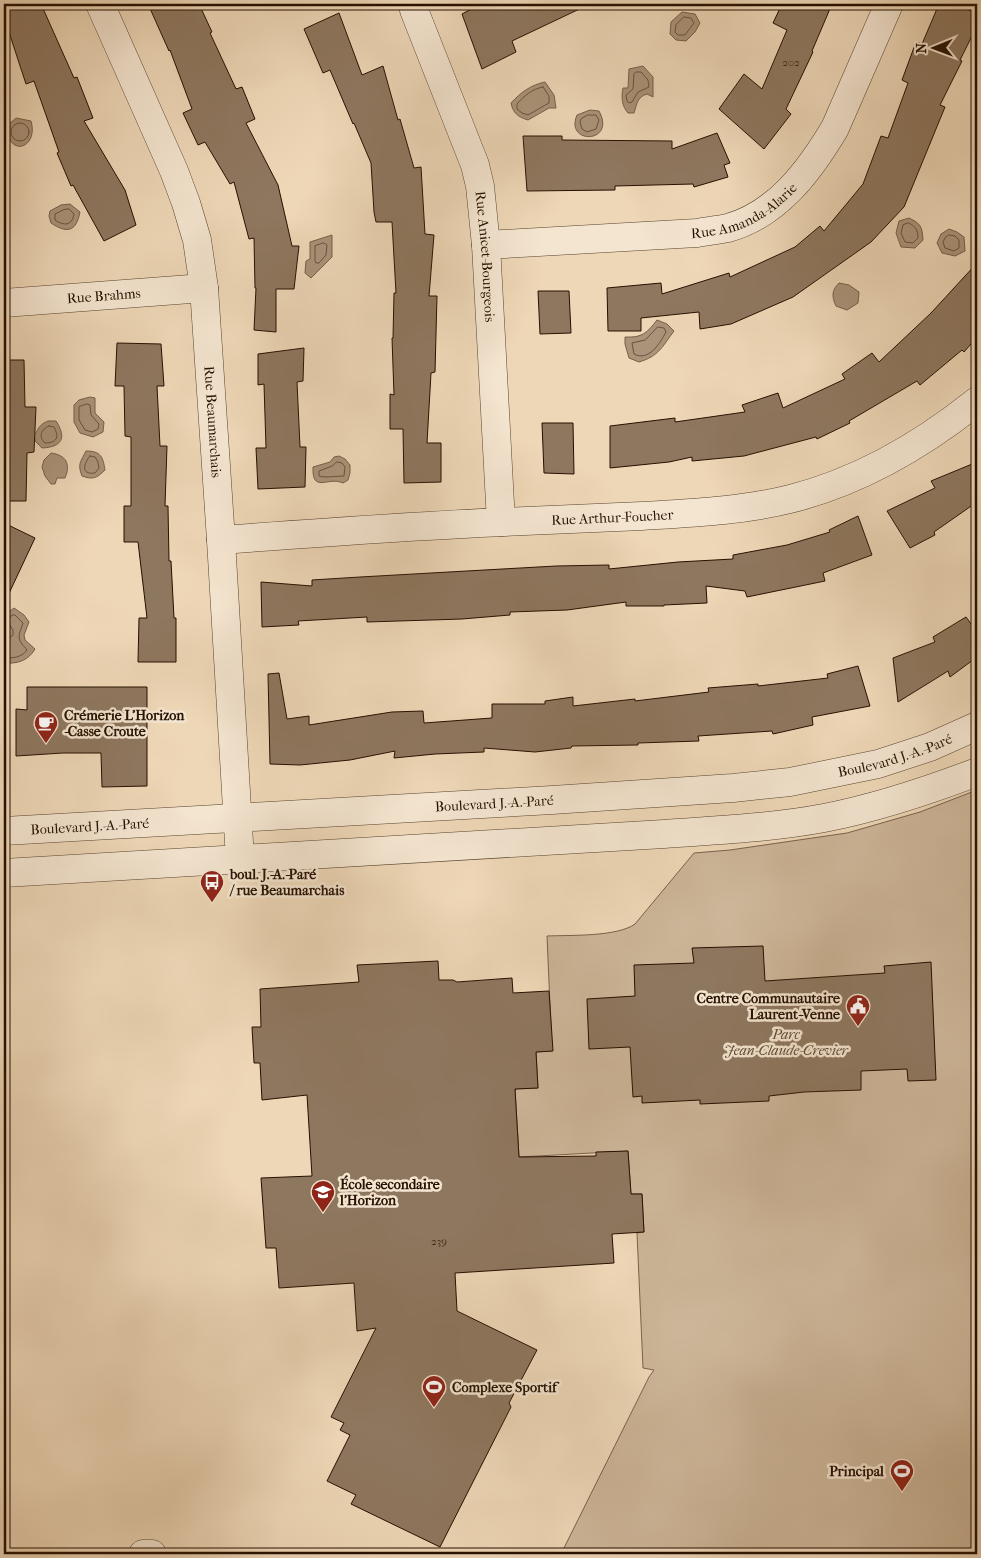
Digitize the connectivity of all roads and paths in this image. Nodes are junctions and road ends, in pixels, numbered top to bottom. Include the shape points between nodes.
1 (100, 4) edge
2 (414, 4) edge
3 (889, 4) edge
4 (486, 245) junction
5 (204, 288) junction
6 (4, 304) edge
7 (977, 401) edge
8 (501, 522) junction
9 (221, 540) junction
10 (977, 726) edge
11 (977, 772) edge
12 (238, 817) junction
13 (4, 832) edge
14 (240, 859) junction
15 (4, 873) edge
16 (143, 1554) edge
17 (152, 1554) edge

1 - 5 street, Rue Beaumarchais via 186,203 197,240
2 - 4 street, Rue Anicet-Bourgeois via 475,165
3 - 4 street, Rue Amanda-Alarie via 824,147 802,178 757,215 728,227 698,233
4 - 8 street, Rue Anicet-Bourgeois
5 - 6 street, Rue Brahms
5 - 9 street, Rue Beaumarchais
7 - 8 street, Rue Arthur-Foucher via 909,449 848,480 790,499 707,512
8 - 9 street, Rue Arthur-Foucher
9 - 12 street, Rue Beaumarchais
10 - 12 street, Boulevard J.-A.-Paré via 930,747 878,764 790,782 552,800
11 - 14 street via 930,790 852,812 762,826
12 - 13 street, Boulevard J.-A.-Paré
12 - 14 street, Rue Beaumarchais
14 - 15 street
16 - 17 street

